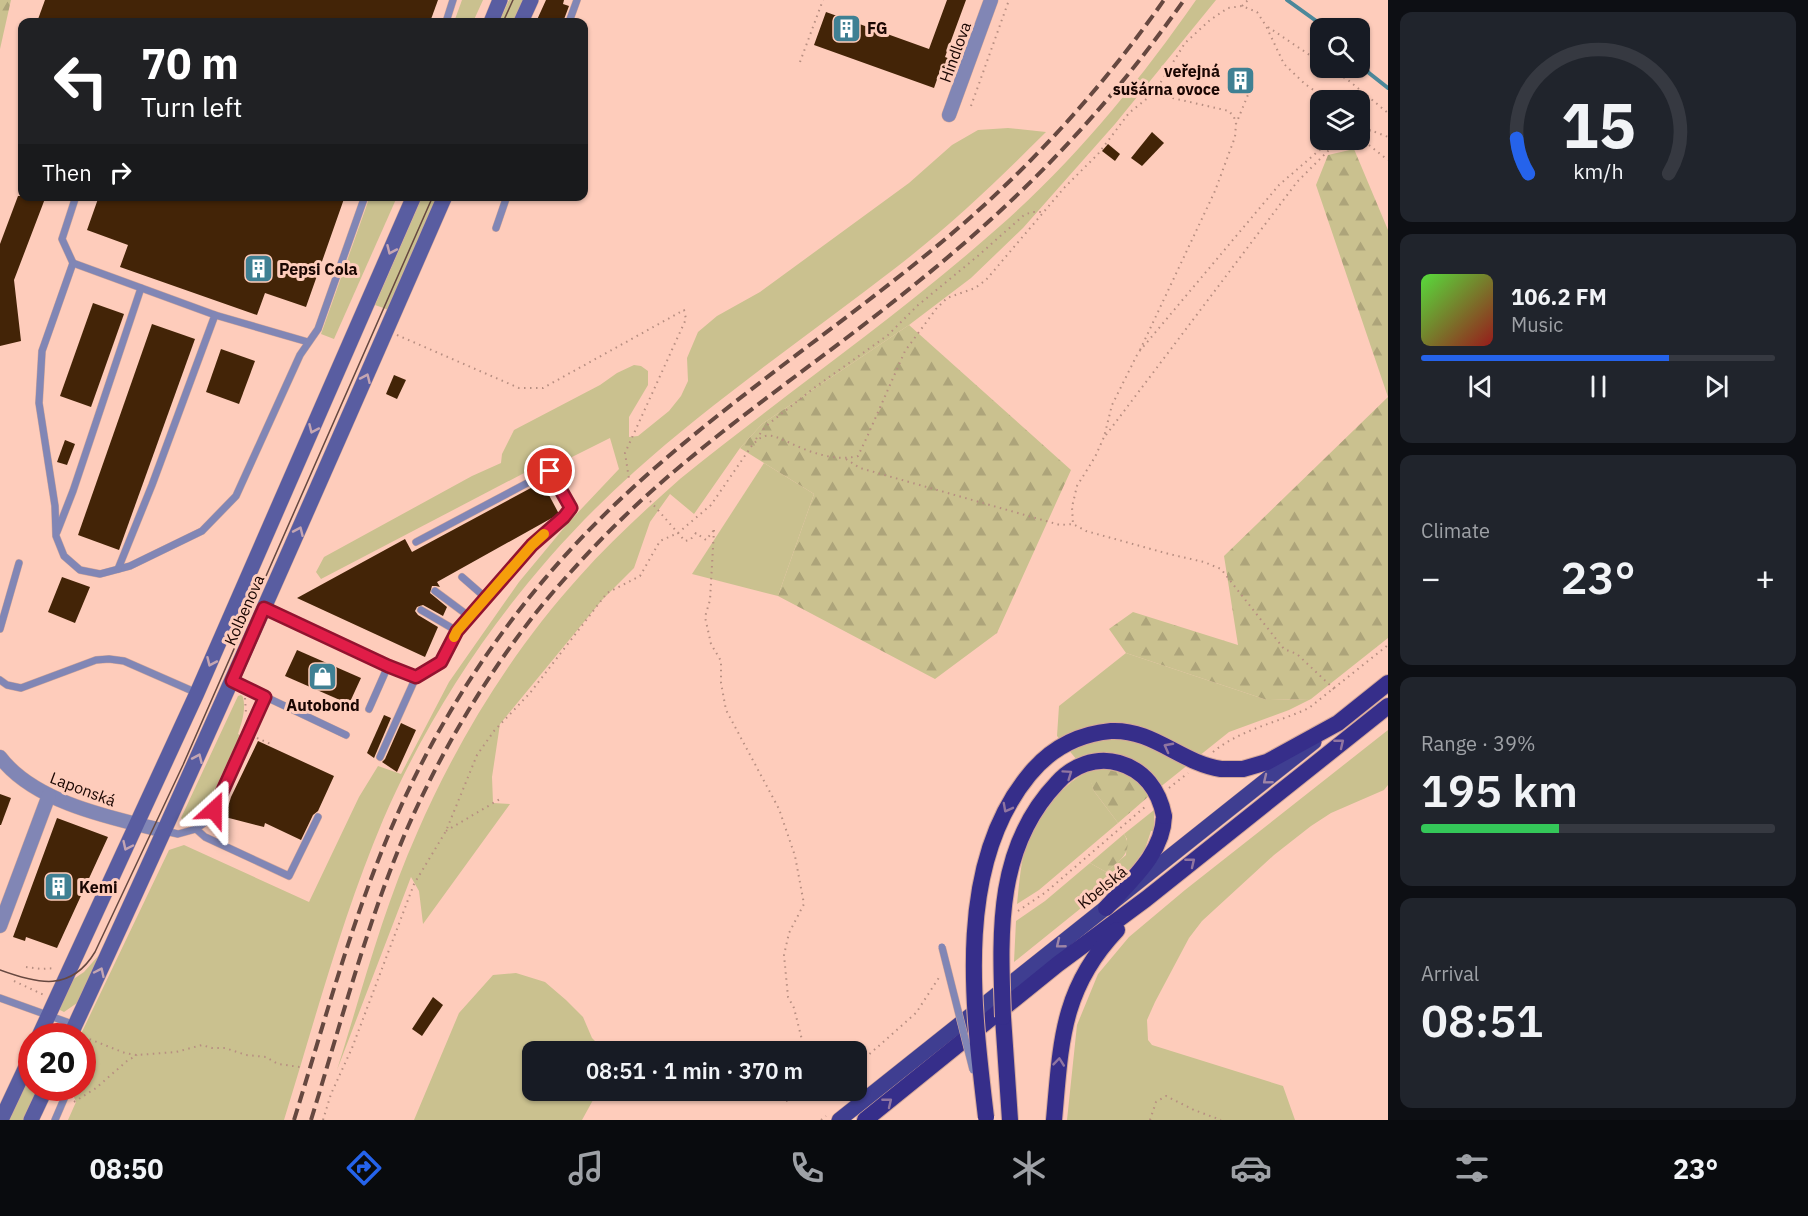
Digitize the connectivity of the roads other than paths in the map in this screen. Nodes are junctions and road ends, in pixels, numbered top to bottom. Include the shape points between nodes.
1 (453, 0) edge
2 (501, 0) edge
3 (531, 0) edge
4 (577, 0) edge
5 (991, 0) edge
6 (447, 18) edge
7 (493, 18) edge
8 (523, 18) edge
9 (570, 18) edge
10 (949, 115) dead end
11 (74, 201) edge
12 (363, 201) edge
13 (412, 201) edge
14 (443, 201) edge
15 (505, 201) edge
16 (496, 228) dead end
17 (73, 263) junction
18 (141, 288) junction
19 (215, 315) junction
20 (308, 342) junction
21 (56, 536) junction
22 (416, 542) dead end
23 (19, 563) dead end
24 (118, 569) junction
25 (462, 577) dead end
26 (435, 591) dead end
27 (486, 598) junction
28 (264, 608) junction
29 (421, 610) dead end
30 (470, 617) junction
31 (0, 629) edge
32 (457, 631) junction
33 (388, 666) junction
34 (416, 677) junction
35 (0, 680) edge
36 (232, 681) junction
37 (1388, 683) edge
38 (197, 693) junction
39 (265, 697) junction
40 (1388, 706) edge
41 (369, 709) dead end
42 (1338, 723) junction
43 (346, 735) dead end
44 (0, 757) edge
45 (380, 757) dead end
46 (49, 795) junction
47 (318, 817) dead end
48 (137, 824) junction
49 (196, 829) junction
50 (165, 831) junction
51 (1146, 899) junction
52 (1106, 908) junction
53 (0, 926) edge
54 (942, 947) dead end
55 (0, 998) edge
56 (49, 1016) junction
57 (46, 1023) edge
58 (60, 1023) edge
59 (79, 1023) edge
60 (18, 1084) edge
61 (40, 1101) edge
62 (63, 1101) edge
63 (56, 1116) edge
64 (986, 1118) edge
65 (1, 1120) edge
66 (31, 1120) edge
67 (839, 1120) edge
68 (865, 1120) edge
69 (1010, 1120) edge
70 (1054, 1120) edge

1 - 6 lane
2 - 7 main road
3 - 8 main road
4 - 9 lane
5 - 10 street, Hindlova
11 - 17 lane via 62,239
12 - 20 lane via 318,329
13 -> 38 main road, Kolbenova
28 -> 14 main road, Kolbenova
15 - 16 lane
17 - 18 lane
17 - 21 lane via 42,351 39,403
18 - 19 lane
18 - 21 lane
19 - 20 lane
19 - 24 lane
20 - 24 lane via 236,496 202,531
21 - 24 lane via 64,556 80,570 100,574
22 - 27 lane via 550,471 571,508
23 - 31 lane
25 - 27 lane
26 - 30 lane
27 - 30 lane
28 - 33 lane
28 - 36 main road, Kolbenova
29 - 32 lane
30 - 32 lane
32 - 34 lane via 441,662
33 - 34 lane
33 - 41 lane
34 - 45 lane
35 - 38 lane via 21,688 96,660 109,659 124,661
36 - 39 lane
50 -> 36 main road, Kolbenova
37 - 42 highway, Kbelská
38 - 48 main road, Kolbenova
39 - 43 lane
39 - 49 lane via 214,810
51 -> 40 highway
42 -> 52 main road, Kbelská
42 -> 64 highway, bridge via 1261,765 1244,769 1209,767 1144,736 1113,731 1083,736 1061,746 1036,767 1018,788 1001,820 982,882 974,978
44 - 46 street, Laponská via 9,770
46 - 48 street, Laponská
46 - 53 street
47 - 49 lane via 289,876 205,837
48 - 50 street, Laponská
48 -> 56 main road, Kolbenova
49 - 50 lane via 178,834
59 -> 50 main road, Kolbenova
68 -> 51 highway via 1058,964
70 -> 51 highway via 1062,1038 1072,997 1097,953
52 -> 67 main road, Kbelská
69 -> 52 highway, bridge via 1001,966 1011,865 1025,826 1040,801 1061,778 1079,766 1099,761 1117,762 1148,780 1164,816 1162,834 1153,854
54 - 64 lane, bridge
55 - 56 lane
56 - 57 main road, Kolbenova
56 - 58 lane
60 - 65 main road
61 - 66 main road
62 - 63 lane

